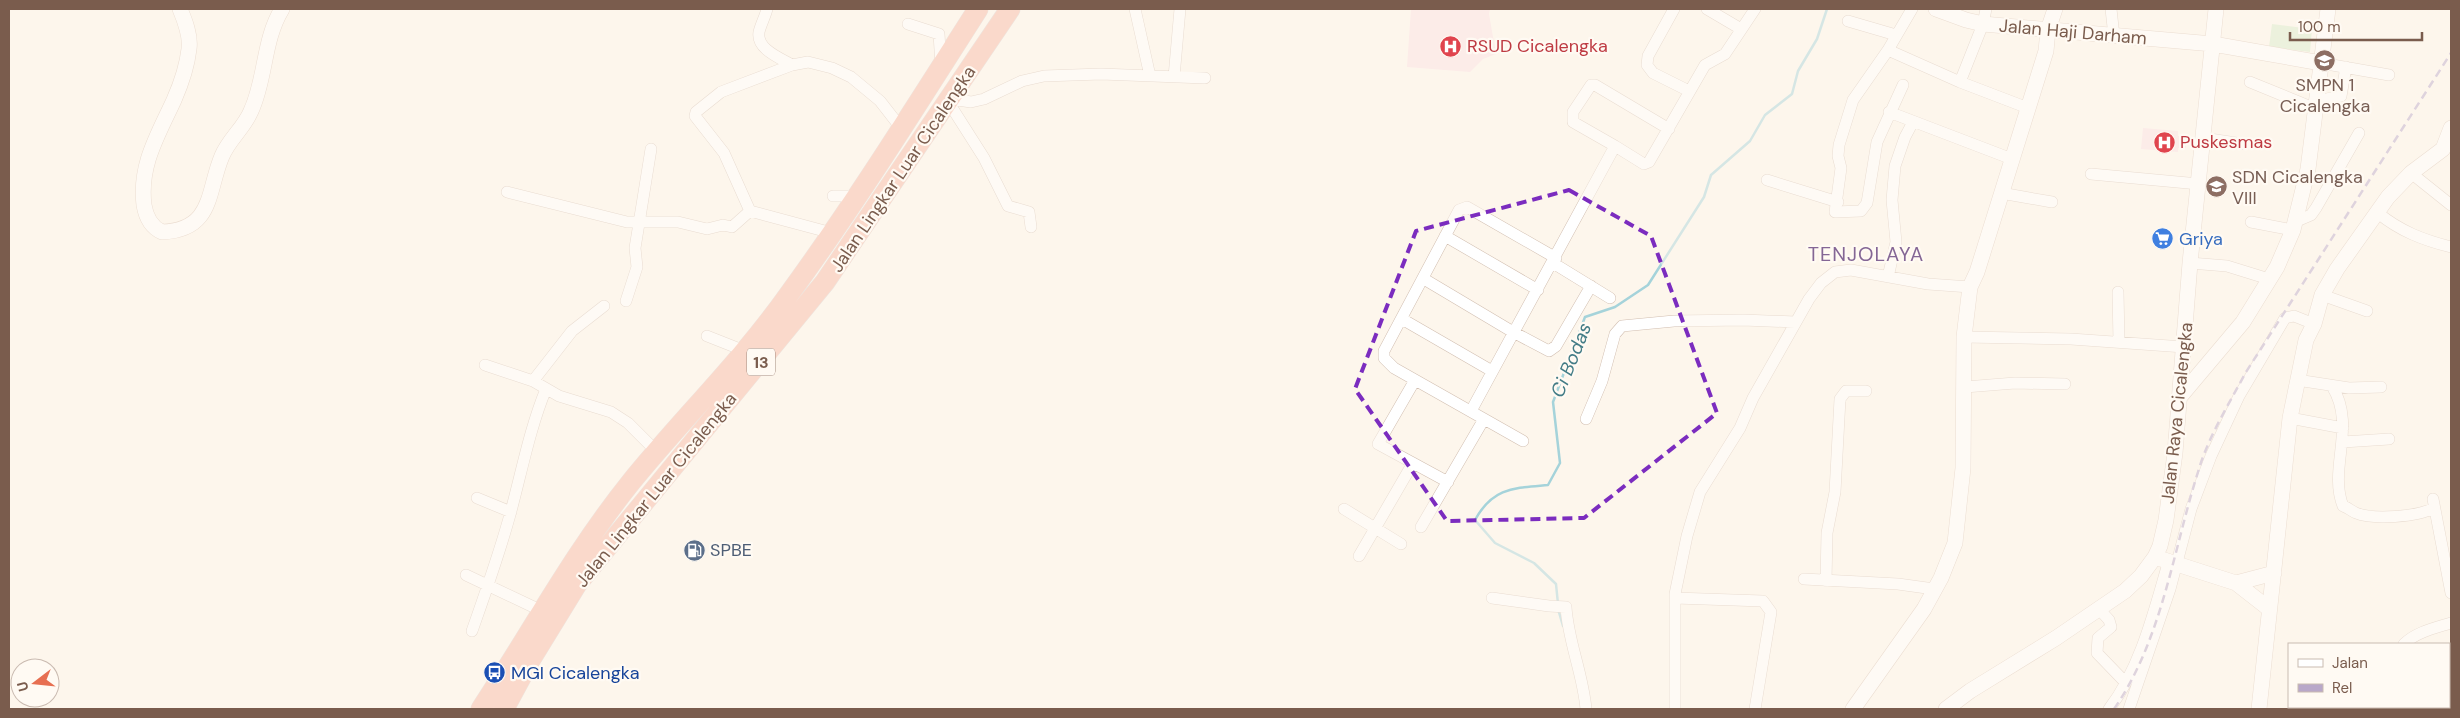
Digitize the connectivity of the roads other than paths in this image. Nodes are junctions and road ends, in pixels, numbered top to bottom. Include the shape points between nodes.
1 (180, 9) edge
2 (282, 9) edge
3 (767, 9) edge
4 (978, 9) edge
5 (1010, 9) edge
6 (1134, 9) edge
7 (1180, 9) edge
8 (1674, 9) edge
9 (1707, 9) edge
10 (1755, 9) edge
11 (1912, 9) edge
12 (1936, 9) edge
13 (1986, 9) edge
14 (2055, 9) edge
15 (2111, 9) edge
16 (2216, 9) edge
17 (2328, 9) edge
18 (1848, 21) dead end
19 (908, 24) dead end
20 (1983, 24) junction
21 (1741, 29) junction
22 (2048, 30) junction
23 (1896, 35) junction
24 (2114, 36) junction
25 (2213, 44) junction
26 (1888, 50) junction
27 (2321, 63) junction
28 (792, 65) junction
29 (941, 66) junction
30 (2346, 67) junction
31 (2389, 75) dead end
32 (1150, 76) junction
33 (1174, 77) junction
34 (1205, 78) dead end
35 (1960, 82) junction
36 (2250, 82) dead end
37 (1903, 85) dead end
38 (1689, 91) junction
39 (950, 101) junction
40 (2316, 105) junction
41 (2028, 108) junction
42 (1889, 112) junction
43 (1914, 122) junction
44 (901, 128) junction
45 (2451, 128) edge
46 (1668, 129) junction
47 (2359, 133) dead end
48 (2203, 138) junction
49 (2242, 144) dead end
50 (1615, 146) junction
51 (2447, 147) edge
52 (651, 149) dead end
53 (2012, 159) junction
54 (2411, 173) junction
55 (2091, 174) dead end
56 (1767, 180) dead end
57 (2199, 184) junction
58 (507, 192) dead end
59 (2001, 193) junction
60 (833, 196) dead end
61 (857, 196) junction
62 (1838, 202) junction
63 (2052, 202) dead end
64 (2451, 206) edge
65 (750, 210) junction
66 (2378, 213) junction
67 (2251, 222) dead end
68 (640, 223) junction
69 (2295, 226) junction
70 (1031, 227) dead end
71 (832, 233) junction
72 (1445, 236) junction
73 (2451, 247) edge
74 (1554, 261) junction
75 (2190, 263) junction
76 (1888, 277) junction
77 (1424, 279) junction
78 (2269, 279) junction
79 (1591, 286) junction
80 (1970, 287) junction
81 (1538, 290) junction
82 (2118, 292) dead end
83 (2322, 295) junction
84 (1610, 298) dead end
85 (626, 300) dead end
86 (604, 306) dead end
87 (2367, 311) dead end
88 (1402, 319) junction
89 (1796, 322) junction
90 (2314, 324) junction
91 (1514, 332) junction
92 (707, 336) dead end
93 (1964, 337) junction
94 (2119, 342) junction
95 (2184, 347) junction
96 (745, 351) junction
97 (485, 365) dead end
98 (1492, 371) junction
99 (1415, 380) junction
100 (2297, 380) junction
101 (534, 381) junction
102 (2065, 384) dead end
103 (2332, 386) junction
104 (1965, 387) junction
105 (2380, 387) dead end
106 (546, 389) junction
107 (1866, 391) dead end
108 (2179, 398) junction
109 (1471, 411) junction
110 (2290, 418) junction
111 (1484, 419) junction
112 (1586, 419) dead end
113 (2342, 428) junction
114 (2389, 440) dead end
115 (1523, 441) dead end
116 (2343, 442) junction
117 (658, 452) junction
118 (1413, 463) junction
119 (1448, 482) junction
120 (476, 498) dead end
121 (1344, 509) dead end
122 (511, 512) junction
123 (1421, 527) dead end
124 (1376, 528) junction
125 (1401, 544) dead end
126 (1359, 556) dead end
127 (2167, 560) junction
128 (2274, 573) junction
129 (466, 575) dead end
130 (1804, 579) dead end
131 (1826, 581) junction
132 (2236, 583) junction
133 (488, 586) junction
134 (1934, 589) junction
135 (2451, 593) edge
136 (1492, 598) dead end
137 (1675, 598) junction
138 (2268, 608) junction
139 (2099, 609) junction
140 (542, 611) junction
141 (2451, 623) edge
142 (472, 631) dead end
143 (2405, 643) edge
144 (2125, 682) junction
145 (481, 709) edge
146 (504, 709) edge
147 (1586, 709) edge
148 (1675, 709) edge
149 (1755, 709) edge
150 (1853, 709) edge
151 (1946, 709) edge
152 (2108, 709) edge
153 (2129, 709) edge
154 (2259, 709) edge

1 - 2 street via 189,38 187,64 154,138 142,188 147,217 162,232 183,228 202,214 222,156 252,110 272,32
3 - 28 street via 759,34 760,43
4 - 29 highway, Jalan Lingkar Luar Cicalengka / 13
5 - 39 highway, Jalan Lingkar Luar Cicalengka / 13
6 - 32 street
7 - 33 street
8 - 38 street via 1648,56 1647,65 1653,73
9 - 21 street
10 - 21 street
11 - 23 street
12 - 20 street, Jalan Haji Darham
13 - 20 street
14 - 22 street
15 - 24 street
16 - 25 street, Jalan Raya Cicalengka
17 - 27 street
18 - 23 street
19 - 29 street via 939,34
20 - 22 street, Jalan Haji Darham
20 - 35 street
21 - 38 street via 1725,54 1705,65
22 - 24 street, Jalan Haji Darham
22 - 41 street via 2046,52
23 - 26 street
24 - 25 street, Jalan Haji Darham
25 - 27 street, Jalan Haji Darham
25 - 48 street, Jalan Raya Cicalengka
26 - 35 street
26 - 62 street via 1853,100 1841,134
27 - 30 street
27 - 40 street
28 - 44 street via 819,63 851,77 880,101
28 - 65 street via 721,92 695,114 702,128 724,153
29 - 44 highway, Jalan Lingkar Luar Cicalengka / 13
30 - 31 street
30 - 40 street via 2341,96
32 - 33 street
32 - 39 street via 1086,73 1044,76 1022,81 971,102
33 - 34 street
35 - 41 street
36 - 40 street
37 - 42 street
38 - 46 street
39 - 70 street via 988,164 1008,206 1029,212
39 - 146 highway, Jalan Lingkar Luar Cicalengka / 13 via 826,282 577,584
40 - 69 street via 2308,169
41 - 53 street
42 - 43 street
42 - 62 street via 1874,151 1865,208 1854,212 1835,212
43 - 53 street
43 - 76 street via 1895,166 1892,200 1896,242
44 - 61 highway, Jalan Lingkar Luar Cicalengka / 13
45 - 51 street
46 - 50 street via 1646,164
46 - 50 street via 1591,85 1573,112 1573,122
47 - 69 street via 2316,208
48 - 49 street
48 - 57 street, Jalan Raya Cicalengka
50 - 74 street
51 - 54 street
52 - 68 street
53 - 59 street
54 - 64 street
54 - 66 street via 2388,196
55 - 57 street
56 - 62 street
57 - 75 street, Jalan Raya Cicalengka
58 - 68 street via 585,213
59 - 63 street
59 - 80 street
60 - 61 street
61 - 71 highway, Jalan Lingkar Luar Cicalengka / 13
65 - 68 street via 732,226 707,229 678,222
65 - 71 street
66 - 73 street via 2407,233
66 - 83 street
67 - 69 street
68 - 85 street via 635,248 637,267
69 - 78 street
71 - 96 highway, Jalan Lingkar Luar Cicalengka / 13
72 - 74 street via 1459,210 1468,207
72 - 77 street
72 - 81 street
74 - 79 street
74 - 81 street
75 - 78 street via 2227,266
75 - 95 street, Jalan Raya Cicalengka
76 - 80 street
76 - 89 street via 1851,270 1835,272 1821,283
77 - 88 street
77 - 91 street
78 - 108 street via 2243,322
79 - 84 street
79 - 91 street via 1553,350 1544,349
80 - 93 street
81 - 91 street
82 - 94 street
83 - 87 street
83 - 90 street
86 - 101 street via 572,331
88 - 98 street
88 - 99 street via 1386,344 1384,358
89 - 112 street via 1674,321 1622,326 1615,334 1602,381
89 - 137 street via 1753,398 1740,428 1700,492 1687,536
90 - 100 street via 2306,340
90 - 127 street via 2289,316 2273,335 2239,396
91 - 98 street
92 - 96 street
93 - 94 street
93 - 104 street
94 - 95 street
95 - 108 street, Jalan Raya Cicalengka
96 - 117 highway, Jalan Lingkar Luar Cicalengka / 13
97 - 101 street
98 - 109 street
99 - 109 street
99 - 118 street via 1378,444
100 - 103 street
100 - 110 street
101 - 106 street
102 - 104 street
103 - 105 street
103 - 113 street via 2340,402
104 - 134 street via 1958,521 1949,560
106 - 117 street via 611,412 628,423
106 - 122 street via 534,418
107 - 131 street via 1846,391 1840,400 1835,492 1827,533
108 - 127 street, Jalan Raya Cicalengka via 2166,520
109 - 111 street
110 - 113 street
110 - 128 street
111 - 115 street
111 - 119 street
113 - 116 street
114 - 116 street
116 - 135 street via 2339,466 2342,506 2371,516 2414,515 2433,504
117 - 140 highway, Jalan Lingkar Luar Cicalengka / 13 via 625,490
118 - 119 street
118 - 124 street
119 - 123 street
120 - 122 street
121 - 124 street
122 - 133 street
124 - 125 street
124 - 126 street
127 - 132 street
127 - 139 street, Jalan Raya Cicalengka
127 - 144 street via 2152,619
127 - 153 street via 2170,589
128 - 132 street
128 - 138 street
129 - 133 street
130 - 131 street
131 - 134 street
132 - 138 street
133 - 140 street
133 - 142 street
134 - 150 street
136 - 147 street via 1566,606
137 - 148 street
137 - 149 street via 1763,601 1772,612
138 - 154 street
139 - 144 street via 2111,627 2098,638 2097,654
139 - 151 street, Jalan Raya Cicalengka
140 - 145 highway, Jalan Lingkar Luar Cicalengka / 13
141 - 143 street via 2430,629
144 - 152 street

